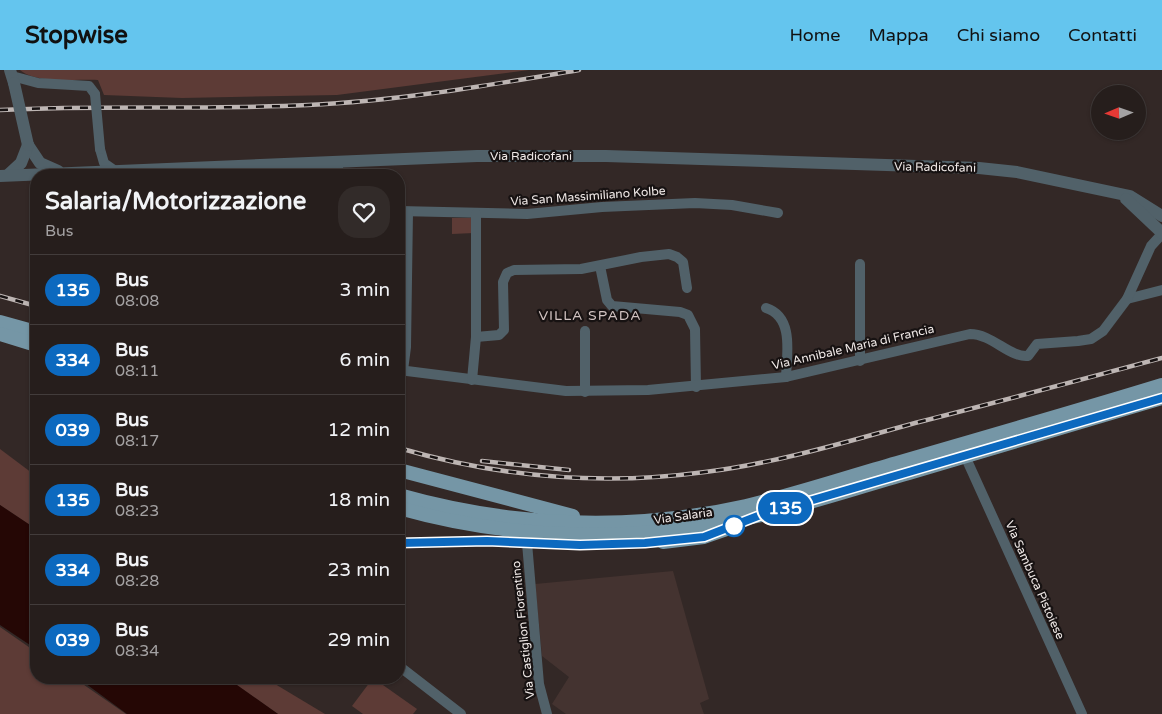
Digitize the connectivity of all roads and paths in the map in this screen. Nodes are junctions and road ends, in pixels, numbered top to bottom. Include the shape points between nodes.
1 (12, 76) edge
2 (29, 153) junction
3 (338, 161) junction
4 (31, 169) edge
5 (52, 169) edge
6 (113, 169) edge
7 (139, 169) edge
8 (338, 169) edge
9 (30, 175) edge
10 (4, 176) edge
11 (1123, 195) junction
12 (405, 211) edge
13 (778, 212) dead end
14 (476, 214) junction
15 (1162, 216) edge
16 (1162, 233) edge
17 (860, 264) dead end
18 (600, 266) junction
19 (687, 288) dead end
20 (1162, 290) edge
21 (1127, 299) junction
22 (405, 302) edge
23 (766, 308) dead end
24 (0, 322) edge
25 (30, 330) edge
26 (585, 331) dead end
27 (0, 334) edge
28 (476, 337) junction
29 (14, 338) junction
30 (30, 343) edge
31 (30, 348) edge
32 (405, 352) edge
33 (860, 361) junction
34 (405, 371) edge
35 (786, 377) junction
36 (472, 380) junction
37 (696, 386) junction
38 (1162, 386) edge
39 (585, 392) junction
40 (1162, 398) edge
41 (965, 456) junction
42 (405, 472) edge
43 (405, 497) edge
44 (405, 509) edge
45 (758, 516) junction
46 (608, 523) junction
47 (663, 542) joint
48 (405, 543) edge
49 (527, 543) junction
50 (405, 671) edge
51 (461, 714) edge
52 (548, 714) edge
53 (1082, 714) edge

1 - 2 street, bridge
1 - 6 street, bridge via 38,83 89,86 95,94 100,149 104,163
2 - 4 street
2 - 5 street via 43,166
2 - 10 street via 16,169
3 - 7 street, Via Radicofani
3 - 8 street
3 - 11 street, Via Radicofani via 606,156 979,168 1017,172
9 - 10 street, Via Radicofani
11 - 15 street, Via Radicofani via 1136,199
11 - 16 street
12 - 14 street, Via San Massimiliano Kolbe
13 - 14 street, Via San Massimiliano Kolbe via 695,203 537,214
14 - 28 street
16 - 21 street via 1151,246
17 - 33 street
18 - 19 street via 641,257 674,255 684,266
18 - 28 street via 510,271 503,282 504,330 499,335
18 - 37 street via 607,300 612,306 680,312 691,318 696,329
20 - 21 street
21 - 33 street, Via Annibale Maria di Francia via 1098,336 1078,342 1037,344 1028,356 1018,355 983,335 970,334
22 - 32 street
23 - 35 street via 778,314 785,325
24 - 25 main road
26 - 39 street
27 - 29 main road
28 - 36 street
29 - 30 main road
29 - 31 main road
33 - 35 street, Via Annibale Maria di Francia
34 - 36 street, Via Annibale Maria di Francia
35 - 37 street, Via Annibale Maria di Francia
36 - 39 street, Via Annibale Maria di Francia
37 - 39 street, Via Annibale Maria di Francia
38 - 46 main road, Via Salaria via 755,504 695,516
40 - 41 main road, Via Salaria
41 - 45 main road, Via Salaria
41 - 53 street, Via Sambuca Pistoiese
42 - 46 main road via 556,513
43 - 46 main road, Via Salaria via 509,518
44 - 45 main road, Via Salaria via 466,524 572,535 674,530
45 - 47 main road via 704,537
47 - 49 street, Via Salaria via 596,545
48 - 49 street, Via Salaria
49 - 52 street, Via Castiglion Fiorentino via 539,684
50 - 51 street

